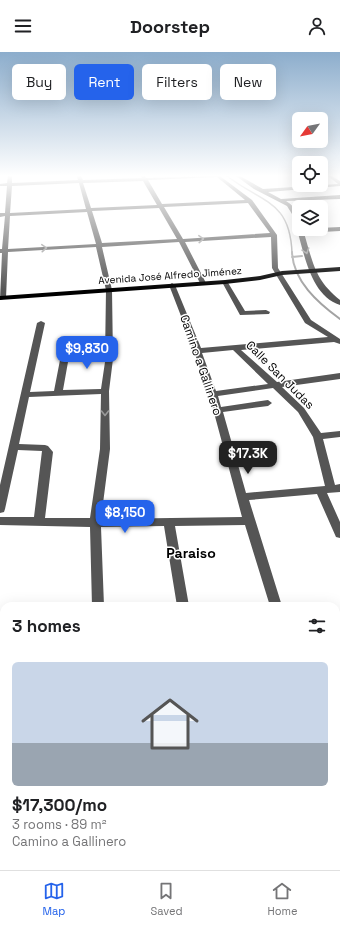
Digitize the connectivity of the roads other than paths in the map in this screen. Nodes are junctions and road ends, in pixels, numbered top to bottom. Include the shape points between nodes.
1 (21, 214) edge
2 (90, 214) edge
3 (166, 214) edge
4 (260, 214) edge
5 (0, 215) edge
6 (8, 215) junction
7 (340, 229) edge
8 (328, 230) edge
9 (274, 235) junction
10 (300, 236) edge
11 (181, 240) junction
12 (99, 245) junction
13 (2, 251) edge
14 (340, 269) edge
15 (311, 271) junction
16 (280, 274) junction
17 (225, 282) junction
18 (203, 283) junction
19 (172, 285) junction
20 (109, 290) junction
21 (1, 298) edge
22 (340, 303) edge
23 (266, 312) dead end
24 (41, 323) dead end
25 (338, 340) edge
26 (234, 347) junction
27 (197, 350) junction
28 (109, 359) junction
29 (340, 376) edge
30 (275, 386) junction
31 (106, 392) junction
32 (58, 393) junction
33 (213, 394) junction
34 (24, 395) junction
35 (268, 403) dead end
36 (217, 410) junction
37 (340, 434) edge
38 (318, 436) junction
39 (13, 447) junction
40 (336, 488) edge
41 (320, 490) junction
42 (243, 497) junction
43 (0, 509) edge
44 (0, 521) edge
45 (39, 521) junction
46 (169, 521) junction
47 (249, 521) junction
48 (95, 522) junction
49 (340, 534) edge
50 (98, 602) edge
51 (182, 602) edge
52 (275, 602) edge

1 - 6 street
2 - 12 street
3 - 11 street
4 - 9 street
5 - 6 street
6 - 13 street
7 - 8 street
11 -> 9 street
9 - 16 street via 275,268
10 -> 15 street
11 - 12 street
11 - 18 street
13 -> 12 street
12 - 20 street
13 - 21 street
14 - 15 main road, Avenida José Alfredo Jiménez
15 - 16 main road, Avenida José Alfredo Jiménez
15 - 22 street via 326,292
16 - 17 main road, Avenida José Alfredo Jiménez
16 - 25 street via 308,322
17 - 18 main road, Avenida José Alfredo Jiménez
17 - 23 street via 243,313
18 - 19 main road, Avenida José Alfredo Jiménez
19 - 20 main road, Avenida José Alfredo Jiménez
19 - 27 street, Camino a Gallinero
20 - 21 main road, Avenida José Alfredo Jiménez
20 - 28 street
24 - 34 street
25 - 26 street
26 - 27 street
26 - 30 street, Calle San Judas
27 - 33 street, Camino a Gallinero
28 - 31 street
28 - 32 street via 65,356
29 - 30 street
30 - 33 street
30 - 38 street, Calle San Judas via 301,410
31 - 32 street
31 -> 48 street via 105,449
32 - 34 street
33 - 36 street, Camino a Gallinero
34 - 39 street
35 - 36 street
36 - 42 street, Camino a Gallinero
37 - 38 street
38 - 40 street, Calle San Judas
39 - 43 street
39 - 45 street via 45,448 48,452
40 - 41 street
41 - 42 street
41 - 49 street
42 - 47 street, Camino a Gallinero
44 - 45 street
45 - 48 street
46 - 47 street
46 - 48 street
46 - 51 street
47 - 52 street, Camino a Gallinero
48 - 50 street

